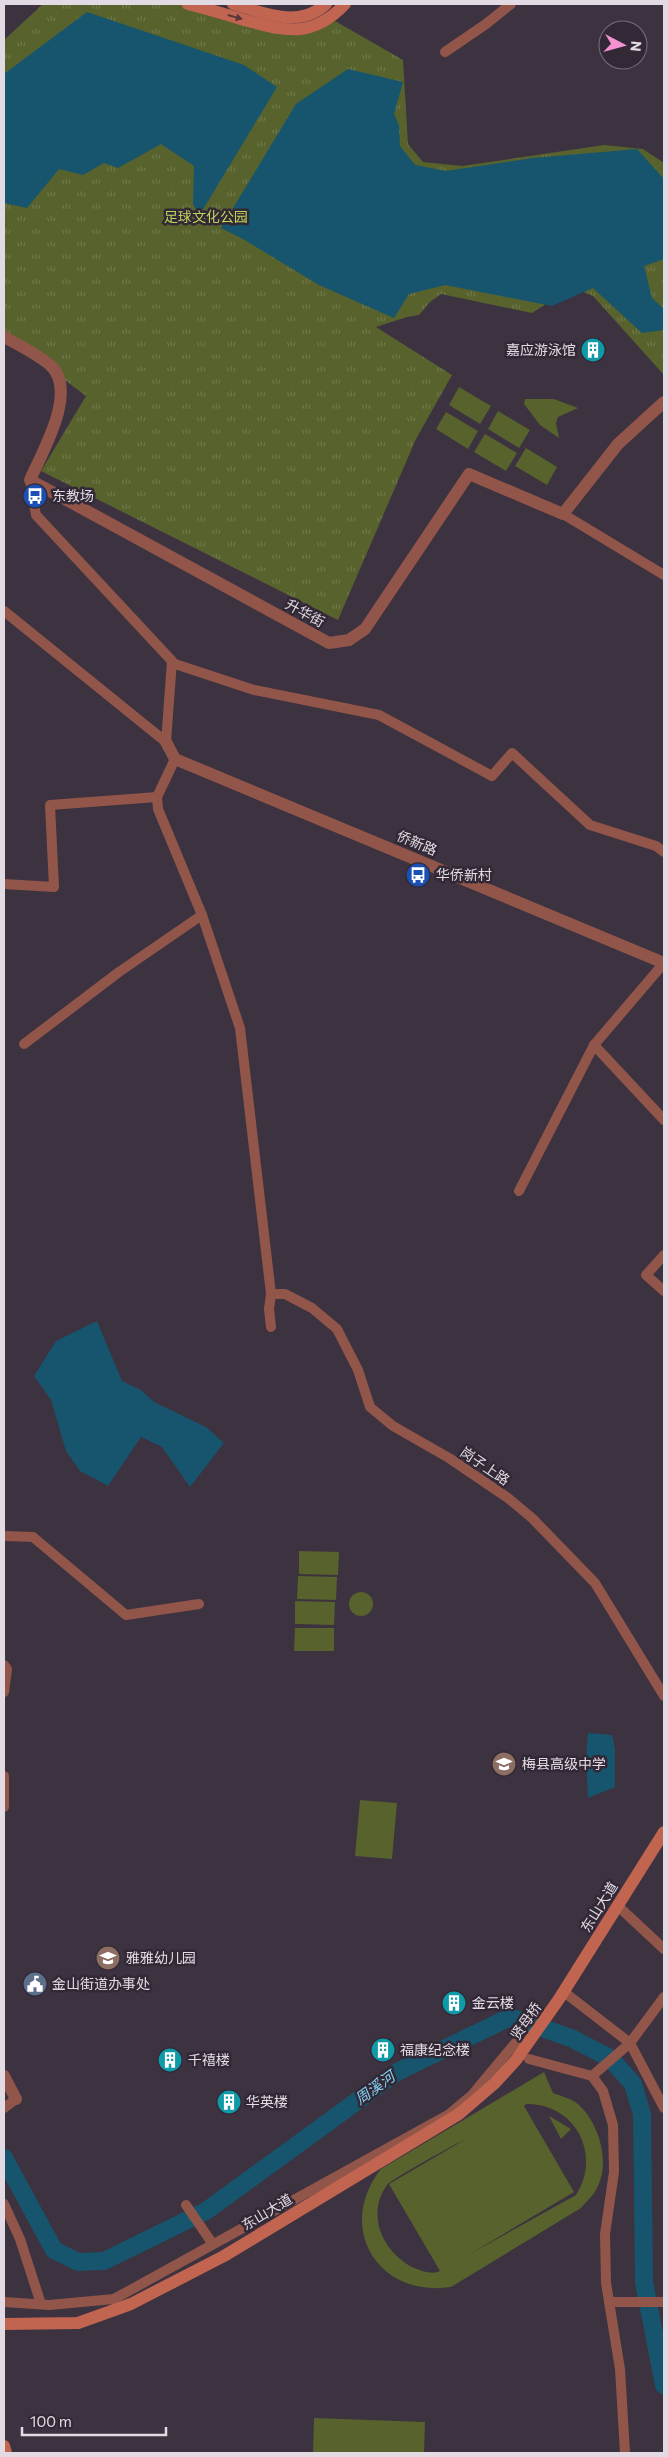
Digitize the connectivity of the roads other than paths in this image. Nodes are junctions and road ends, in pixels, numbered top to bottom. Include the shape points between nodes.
1 (188, 4) edge
2 (233, 4) edge
3 (326, 4) edge
4 (345, 4) edge
5 (511, 4) edge
6 (204, 6) edge
7 (445, 52) dead end
8 (4, 337) edge
9 (664, 402) edge
10 (30, 480) junction
11 (563, 514) junction
12 (664, 575) edge
13 (4, 611) edge
14 (172, 663) junction
15 (166, 742) junction
16 (176, 759) junction
17 (156, 797) junction
18 (664, 852) edge
19 (4, 884) edge
20 (202, 915) junction
21 (664, 963) edge
22 (24, 1044) dead end
23 (594, 1045) junction
24 (664, 1120) edge
25 (519, 1191) dead end
26 (664, 1255) edge
27 (664, 1291) edge
28 (271, 1294) junction
29 (271, 1327) dead end
30 (4, 1536) edge
31 (199, 1604) dead end
32 (4, 1665) edge
33 (4, 1692) edge
34 (664, 1696) edge
35 (4, 1776) edge
36 (4, 1807) edge
37 (664, 1832) edge
38 (618, 1906) junction
39 (664, 1950) edge
40 (561, 1996) junction
41 (664, 1997) edge
42 (517, 2040) dead end
43 (628, 2045) junction
44 (523, 2059) junction
45 (595, 2074) junction
46 (4, 2076) edge
47 (16, 2099) joint
48 (4, 2108) edge
49 (664, 2108) edge
50 (4, 2204) edge
51 (186, 2204) dead end
52 (210, 2240) dead end
53 (4, 2302) edge
54 (614, 2302) junction
55 (664, 2302) edge
56 (41, 2304) junction
57 (4, 2324) edge
58 (4, 2446) edge
59 (6, 2453) edge
60 (625, 2453) edge

1 - 6 main road
2 - 3 main road via 283,18 301,17
6 -> 4 main road via 282,30 306,28 323,22
5 - 7 street
8 - 10 street via 52,366 61,386 60,408
9 - 11 street via 618,444
10 - 11 street, 升华街 via 329,643 349,640 365,629 470,474
10 - 14 street via 36,515
11 - 12 street
13 - 15 street
14 - 15 street
14 - 18 street via 254,690 378,714 492,776 512,754 590,825 656,846
15 - 16 street
16 - 17 street
16 - 21 street, 侨新路
17 - 19 street via 50,805 54,887
17 - 20 street
20 - 22 street via 119,972
20 - 28 street via 240,1028
21 - 23 street
23 - 24 street
23 - 25 street
26 - 27 street via 646,1275
28 - 29 street
28 - 34 street, 岗子上路 via 285,1294 312,1308 337,1329 358,1370 370,1408 393,1426 449,1458 508,1498 532,1518 595,1583
30 - 31 street via 34,1537 126,1615
32 - 33 street via 7,1669
35 - 36 street
37 - 38 main road, 东山大道
38 - 39 street
38 - 40 main road, 东山大道
40 - 43 street
40 - 44 main road, 贤母桥
41 - 43 street
42 - 56 street via 472,2095 448,2115 114,2299
43 - 45 street
43 - 49 street
44 - 45 street
44 - 57 main road, 东山大道 via 458,2114 224,2256 139,2300 78,2323
45 - 54 street via 613,2124 614,2172 605,2234
46 - 47 street
47 - 48 street
50 - 56 street via 20,2239
51 - 52 street
53 - 56 street
54 - 55 street
54 - 60 street
58 - 59 main road

